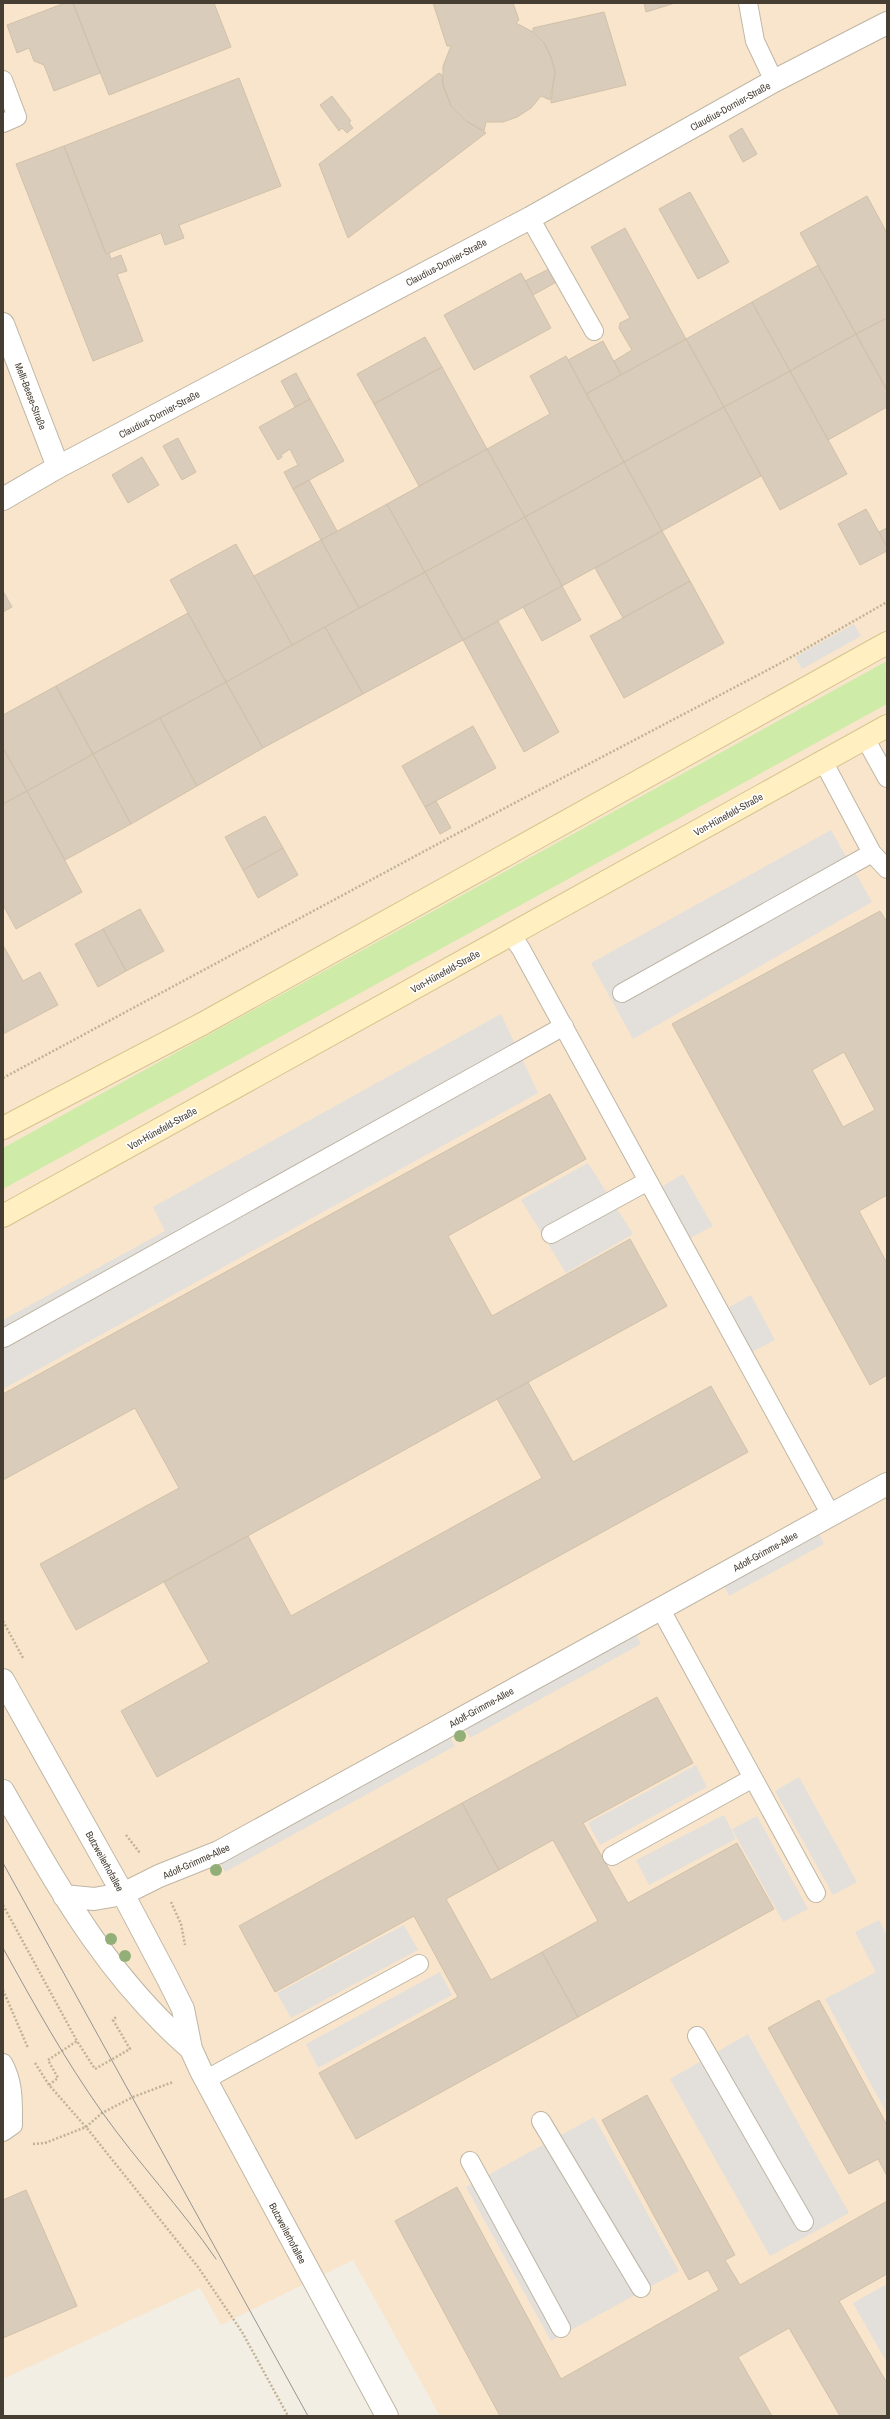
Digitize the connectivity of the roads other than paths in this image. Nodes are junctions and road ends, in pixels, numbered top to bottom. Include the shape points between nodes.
1 (748, 3) edge
2 (887, 23) edge
3 (3, 80) edge
4 (774, 81) junction
5 (3, 123) edge
6 (530, 218) junction
7 (3, 324) edge
8 (594, 331) dead end
9 (58, 467) junction
10 (3, 499) edge
11 (887, 643) edge
12 (887, 726) edge
13 (865, 738) junction
14 (823, 761) junction
15 (887, 778) edge
16 (872, 853) junction
17 (887, 869) edge
18 (511, 934) junction
19 (622, 993) dead end
20 (564, 1026) junction
21 (3, 1128) edge
22 (648, 1181) junction
23 (3, 1216) edge
24 (551, 1234) dead end
25 (4, 1338) dead end
26 (887, 1484) edge
27 (830, 1515) junction
28 (660, 1608) junction
29 (3, 1680) edge
30 (753, 1778) junction
31 (3, 1791) edge
32 (612, 1856) dead end
33 (816, 1893) dead end
34 (124, 1894) junction
35 (64, 1896) junction
36 (419, 1964) dead end
37 (697, 2036) dead end
38 (191, 2049) junction
39 (3, 2063) edge
40 (203, 2076) junction
41 (541, 2121) dead end
42 (3, 2132) edge
43 (470, 2161) dead end
44 (804, 2222) dead end
45 (640, 2288) dead end
46 (561, 2328) dead end
47 (387, 2416) edge

1 - 4 lane via 754,41
2 - 4 street, Claudius-Dornier-Straße
3 - 5 lane via 17,118
4 - 6 street, Claudius-Dornier-Straße
6 - 8 lane
6 - 9 street, Claudius-Dornier-Straße
7 - 9 street, Melli-Beese-Straße
9 - 10 street, Claudius-Dornier-Straße
11 - 21 street via 202,1024
12 - 13 street, Von-Hünefeld-Straße
13 - 14 street, Von-Hünefeld-Straße
13 - 15 lane
14 - 16 lane
14 - 18 street, Von-Hünefeld-Straße
16 - 17 lane
16 - 19 lane
18 - 20 lane
18 - 23 street, Von-Hünefeld-Straße
20 - 22 lane
20 - 25 lane
22 - 24 lane
22 - 27 lane
26 - 27 street, Adolf-Grimme-Allee
27 - 28 street, Adolf-Grimme-Allee
28 - 30 lane
28 - 34 street, Adolf-Grimme-Allee via 219,1852 159,1876
29 - 34 street, Butzweilerhofallee
30 - 32 lane
30 - 33 lane
31 - 35 street, Butzweilerhofallee
34 - 35 street, Adolf-Grimme-Allee via 94,1899
34 - 38 street, Butzweilerhofallee via 183,2009
35 - 38 street, Butzweilerhofallee via 102,1955 161,2023
36 - 40 lane
37 - 44 lane
38 - 40 street, Butzweilerhofallee
39 - 42 lane via 8,2071 13,2095 13,2125
40 - 47 street, Butzweilerhofallee
41 - 45 lane
43 - 46 lane

